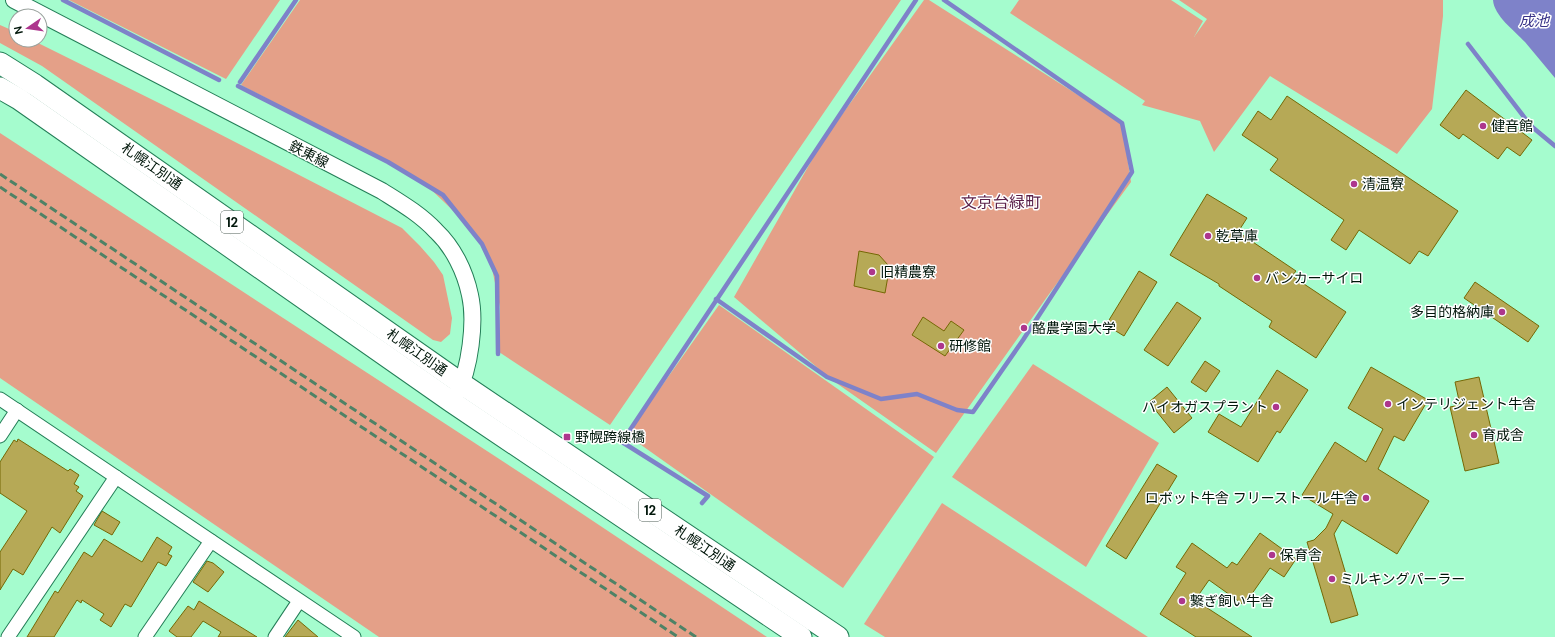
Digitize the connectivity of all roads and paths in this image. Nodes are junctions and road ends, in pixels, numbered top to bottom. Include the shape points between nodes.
1 (14, 0) edge
2 (0, 63) edge
3 (0, 88) edge
4 (457, 393) junction
5 (0, 399) edge
6 (17, 410) junction
7 (0, 436) edge
8 (116, 477) junction
9 (211, 541) junction
10 (300, 601) junction
11 (8, 637) edge
12 (145, 637) edge
13 (275, 637) edge
14 (354, 637) edge
15 (801, 637) edge
16 (838, 637) edge

1 - 4 street, 鉄東線 via 382,191 418,214 453,250 470,295 470,350
2 - 4 highway, 札幌江別通 / 12 via 35,84
3 - 4 highway, 札幌江別通 / 12
4 - 15 highway, 札幌江別通 / 12
4 - 16 highway, 札幌江別通 / 12
5 - 6 street
6 - 7 street
6 - 8 street
8 - 9 street
8 - 11 street
9 - 10 street
9 - 12 street
10 - 13 street
10 - 14 street

